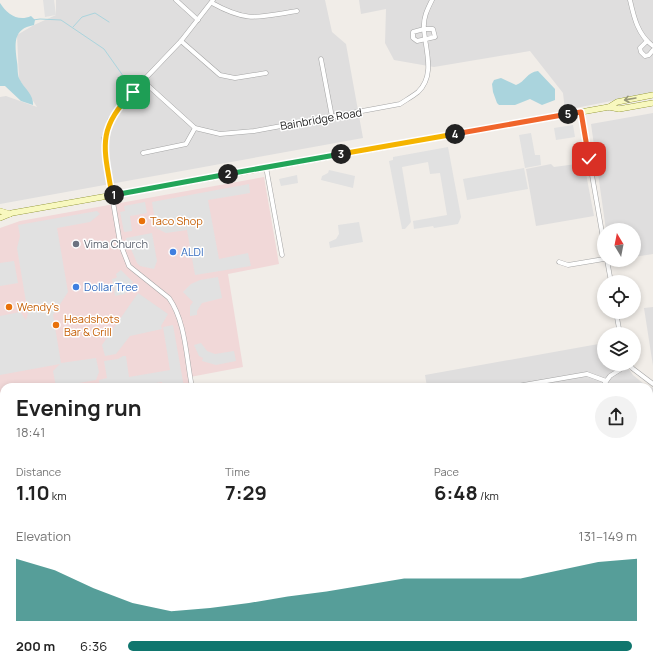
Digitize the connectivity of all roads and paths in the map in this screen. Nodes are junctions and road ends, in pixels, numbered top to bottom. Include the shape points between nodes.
1 (176, 0) edge
2 (432, 0) edge
3 (630, 0) edge
4 (212, 2) edge
5 (297, 11) dead end
6 (198, 20) junction
7 (424, 29) junction
8 (426, 39) junction
9 (182, 41) junction
10 (647, 42) junction
11 (653, 46) edge
12 (653, 50) edge
13 (321, 59) dead end
14 (266, 73) dead end
15 (143, 81) junction
16 (653, 95) edge
17 (653, 103) edge
18 (609, 107) junction
19 (581, 112) junction
20 (332, 117) junction
21 (195, 128) junction
22 (143, 153) dead end
23 (266, 167) junction
24 (112, 195) junction
25 (0, 211) edge
26 (10, 214) junction
27 (0, 218) edge
28 (600, 223) edge
29 (282, 255) dead end
30 (597, 260) edge
31 (559, 262) dead end
32 (618, 371) edge
33 (636, 371) edge
34 (606, 381) joint
35 (191, 383) edge
36 (535, 383) edge
37 (652, 383) edge

1 - 6 street
2 - 7 street, Bainbridge Road via 425,15
3 - 10 street via 638,30
4 - 5 street via 231,14 251,18
4 - 6 street
6 - 9 street
7 - 8 street, Bainbridge Road
7 - 8 street via 433,28 436,34 433,38
7 - 8 street via 413,32 413,38 417,41
8 - 20 street, Bainbridge Road via 427,75 419,91 400,104
9 - 14 street via 220,76 235,78
9 - 15 street
10 - 11 street
10 - 12 street via 640,48 641,52 644,56
13 - 20 street
15 - 21 street, Bainbridge Road
15 - 24 street via 120,105 110,120 104,138
16 -> 18 main road via 617,102
17 - 18 main road via 619,109
18 - 19 main road
19 - 23 main road
19 - 28 street
20 - 21 street, Bainbridge Road via 236,134 220,134
21 - 22 street via 186,144
23 - 24 main road
23 - 29 street
24 - 26 main road
24 - 35 street via 120,243 129,266 173,304 180,321
25 - 26 main road
26 - 27 main road
30 - 31 street via 568,265
32 - 34 street
33 - 37 street
34 - 36 street via 587,374

